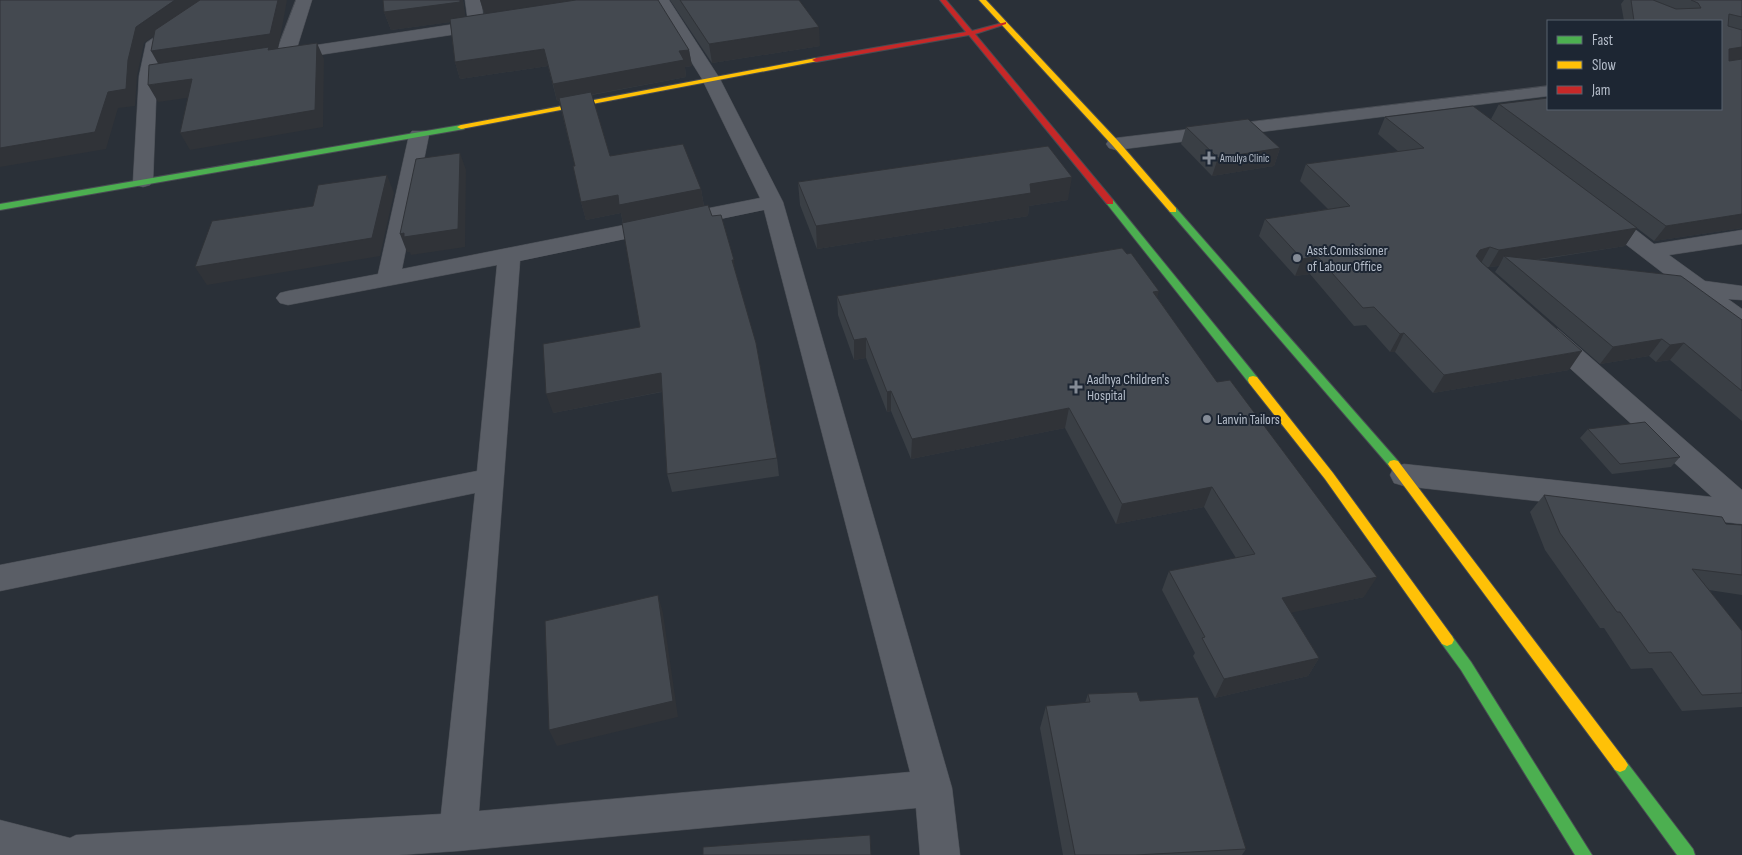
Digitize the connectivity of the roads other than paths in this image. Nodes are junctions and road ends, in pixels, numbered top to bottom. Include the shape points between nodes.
1 (219, 0) edge
2 (304, 0) edge
3 (473, 0) edge
4 (661, 0) edge
5 (943, 0) edge
6 (982, 0) edge
7 (505, 22) edge
8 (1004, 24) junction
9 (477, 26) junction
10 (971, 33) junction
11 (286, 55) junction
12 (266, 58) edge
13 (167, 72) edge
14 (148, 76) junction
15 (710, 79) junction
16 (1547, 91) edge
17 (1455, 103) junction
18 (1478, 121) edge
19 (419, 135) junction
20 (1116, 144) junction
21 (143, 181) junction
22 (772, 202) junction
23 (1587, 204) edge
24 (0, 207) edge
25 (1742, 237) edge
26 (1650, 251) junction
27 (508, 256) junction
28 (388, 279) junction
29 (1698, 288) junction
30 (1742, 293) edge
31 (288, 298) dead end
32 (1531, 319) edge
33 (1742, 321) edge
34 (1404, 475) junction
35 (491, 479) junction
36 (1742, 506) edge
37 (1742, 512) edge
38 (0, 578) edge
39 (933, 788) junction
40 (458, 832) junction
41 (0, 839) edge
42 (63, 855) edge
43 (76, 855) edge
44 (940, 855) edge
45 (1584, 855) edge
46 (1687, 855) edge

1 - 14 street via 154,43
2 - 11 street
3 - 9 street
4 - 15 street
5 - 10 main road
6 - 8 main road
7 - 9 street
8 - 10 main road
8 - 20 main road
9 - 11 street
10 - 15 main road
10 - 45 main road via 1074,156 1329,476 1466,666
11 - 12 street
13 - 14 street
14 - 21 street
15 - 19 main road
15 - 22 street
16 - 17 street
17 - 18 street
17 - 20 street
19 - 21 main road
19 - 28 street
20 - 34 main road
21 - 24 main road
22 - 27 street
22 - 39 street
23 - 26 street
25 - 26 street
26 - 29 street
27 - 28 street
27 - 35 street
28 - 31 street
29 - 30 street
29 - 33 street
32 - 36 street
34 - 37 street
34 - 46 main road
35 - 38 street
35 - 40 street
39 - 40 street
39 - 44 street
40 - 43 street
41 - 42 street

